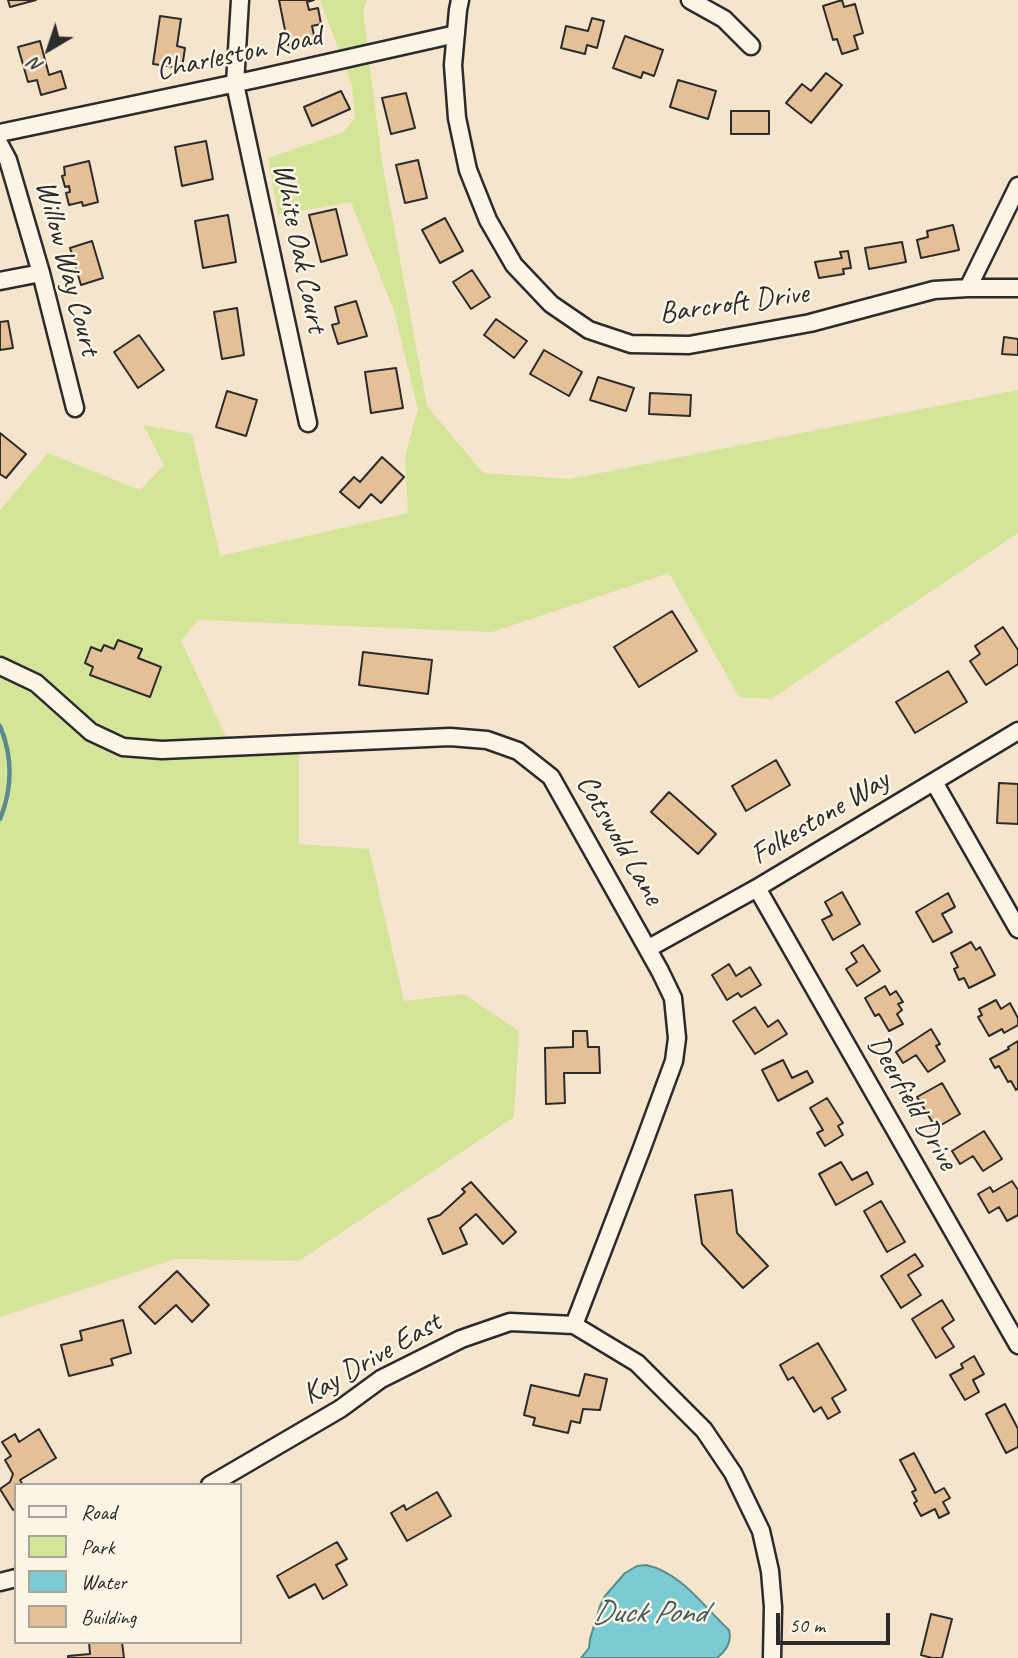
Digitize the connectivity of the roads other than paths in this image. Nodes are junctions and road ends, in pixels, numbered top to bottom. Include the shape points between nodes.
1 (240, 0) edge
2 (460, 0) edge
3 (690, 0) edge
4 (456, 34) junction
5 (751, 46) dead end
6 (235, 84) junction
7 (0, 133) edge
8 (0, 145) edge
9 (1018, 186) edge
10 (41, 273) junction
11 (0, 281) edge
12 (968, 288) junction
13 (1018, 288) edge
14 (75, 408) dead end
15 (308, 423) dead end
16 (0, 666) edge
17 (1018, 731) edge
18 (934, 782) junction
19 (757, 888) junction
20 (1018, 929) edge
21 (649, 948) junction
22 (574, 1325) junction
23 (1018, 1345) edge
24 (213, 1483) edge
25 (772, 1658) edge

1 - 6 street, White Oak Court
2 - 4 street
3 - 5 street via 724,19
4 - 6 street, Charleston Road
4 - 12 street, Barcroft Drive via 457,118 468,170 488,220 514,265 551,304 589,330 631,344 689,345 810,323 934,290
6 - 7 street, Charleston Road
6 - 15 street, White Oak Court
8 - 10 street, Willow Way Court
9 - 12 street
10 - 11 street
10 - 14 street, Willow Way Court
12 - 13 street, Barcroft Drive
16 - 21 street, Cotswold Lane via 36,683 92,732 124,747 162,750 450,737 487,740 518,751 551,778
17 - 18 street, Folkestone Way
18 - 19 street, Folkestone Way
18 - 20 street
19 - 21 street, Folkestone Way
19 - 23 street, Deerfield Drive
21 - 22 street, Cotswold Lane via 673,998 674,1061
22 - 24 street, Kay Drive East via 510,1322 461,1339 381,1379 340,1409
22 - 25 street via 637,1363 704,1430 733,1473 761,1531 770,1571

